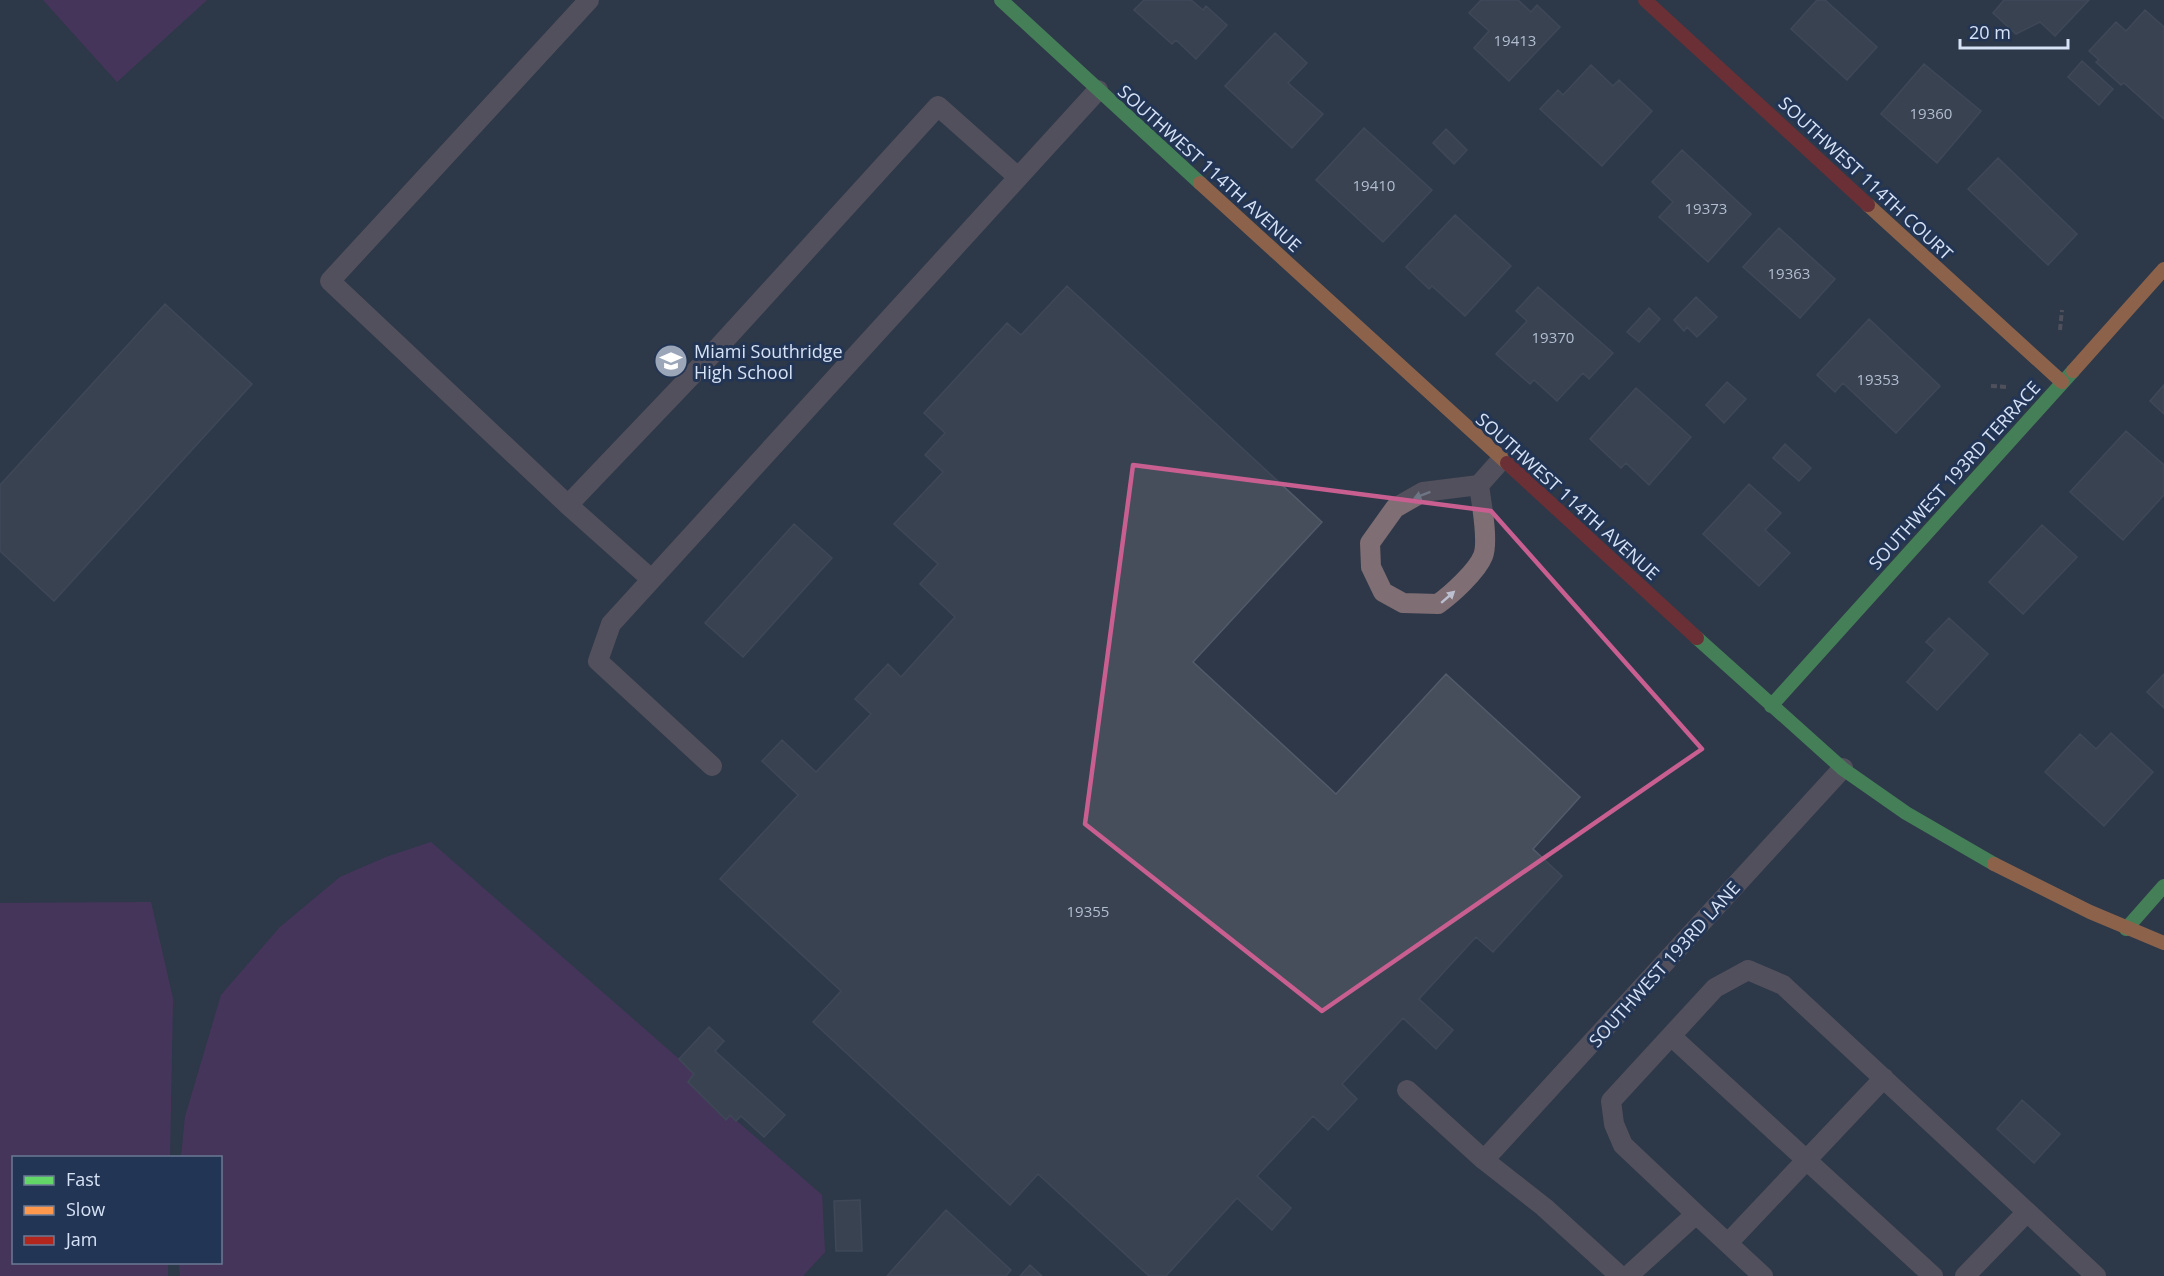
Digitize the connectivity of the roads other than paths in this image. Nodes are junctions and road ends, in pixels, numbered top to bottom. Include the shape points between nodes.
1 (589, 0) edge
2 (1001, 0) edge
3 (1645, 0) edge
4 (1098, 90) junction
5 (1018, 177) junction
6 (2164, 269) edge
7 (2062, 382) junction
8 (1502, 459) junction
9 (1479, 485) junction
10 (568, 505) junction
11 (651, 579) junction
12 (1771, 706) junction
13 (712, 766) dead end
14 (1843, 768) junction
15 (2164, 886) edge
16 (2126, 929) junction
17 (2164, 943) edge
18 (1671, 1036) junction
19 (1884, 1078) junction
20 (1407, 1090) dead end
21 (1484, 1160) junction
22 (1807, 1160) junction
23 (2027, 1212) junction
24 (1696, 1214) junction
25 (1728, 1243) junction
26 (1620, 1276) edge
27 (1628, 1276) edge
28 (1763, 1276) edge
29 (1933, 1276) edge
30 (1965, 1276) edge
31 (2096, 1276) edge

1 - 10 lane via 330,281
2 - 4 street, SOUTHWEST 114TH AVENUE
3 - 7 street, SOUTHWEST 114TH COURT
4 - 5 lane
4 - 8 street, SOUTHWEST 114TH AVENUE
5 - 10 lane via 938,106 714,352
5 - 11 lane
6 - 7 street, SOUTHWEST 193RD TERRACE
7 - 12 street, SOUTHWEST 193RD TERRACE
8 - 9 lane
8 - 12 street, SOUTHWEST 114TH AVENUE
9 -> 9 lane via 1423,492 1395,508 1370,543 1371,567 1383,592 1404,603 1438,604 1461,585 1484,555 1485,523
10 - 11 lane
11 - 13 lane via 611,624 598,662
12 - 14 street, SOUTHWEST 114TH AVENUE
14 - 16 street, SOUTHWEST 114TH AVENUE via 1953,842
14 - 21 lane, SOUTHWEST 193RD LANE
15 - 16 street
16 - 17 street, SOUTHWEST 114TH AVENUE
18 - 19 lane via 1715,988 1748,970 1783,985
18 - 22 lane
18 - 24 lane via 1611,1101 1614,1124 1623,1145
19 - 22 lane
19 - 23 lane
20 - 21 lane
21 - 26 lane
22 - 25 lane
22 - 29 lane
23 - 30 lane
23 - 31 lane
24 - 25 lane
24 - 27 lane
25 - 28 lane

